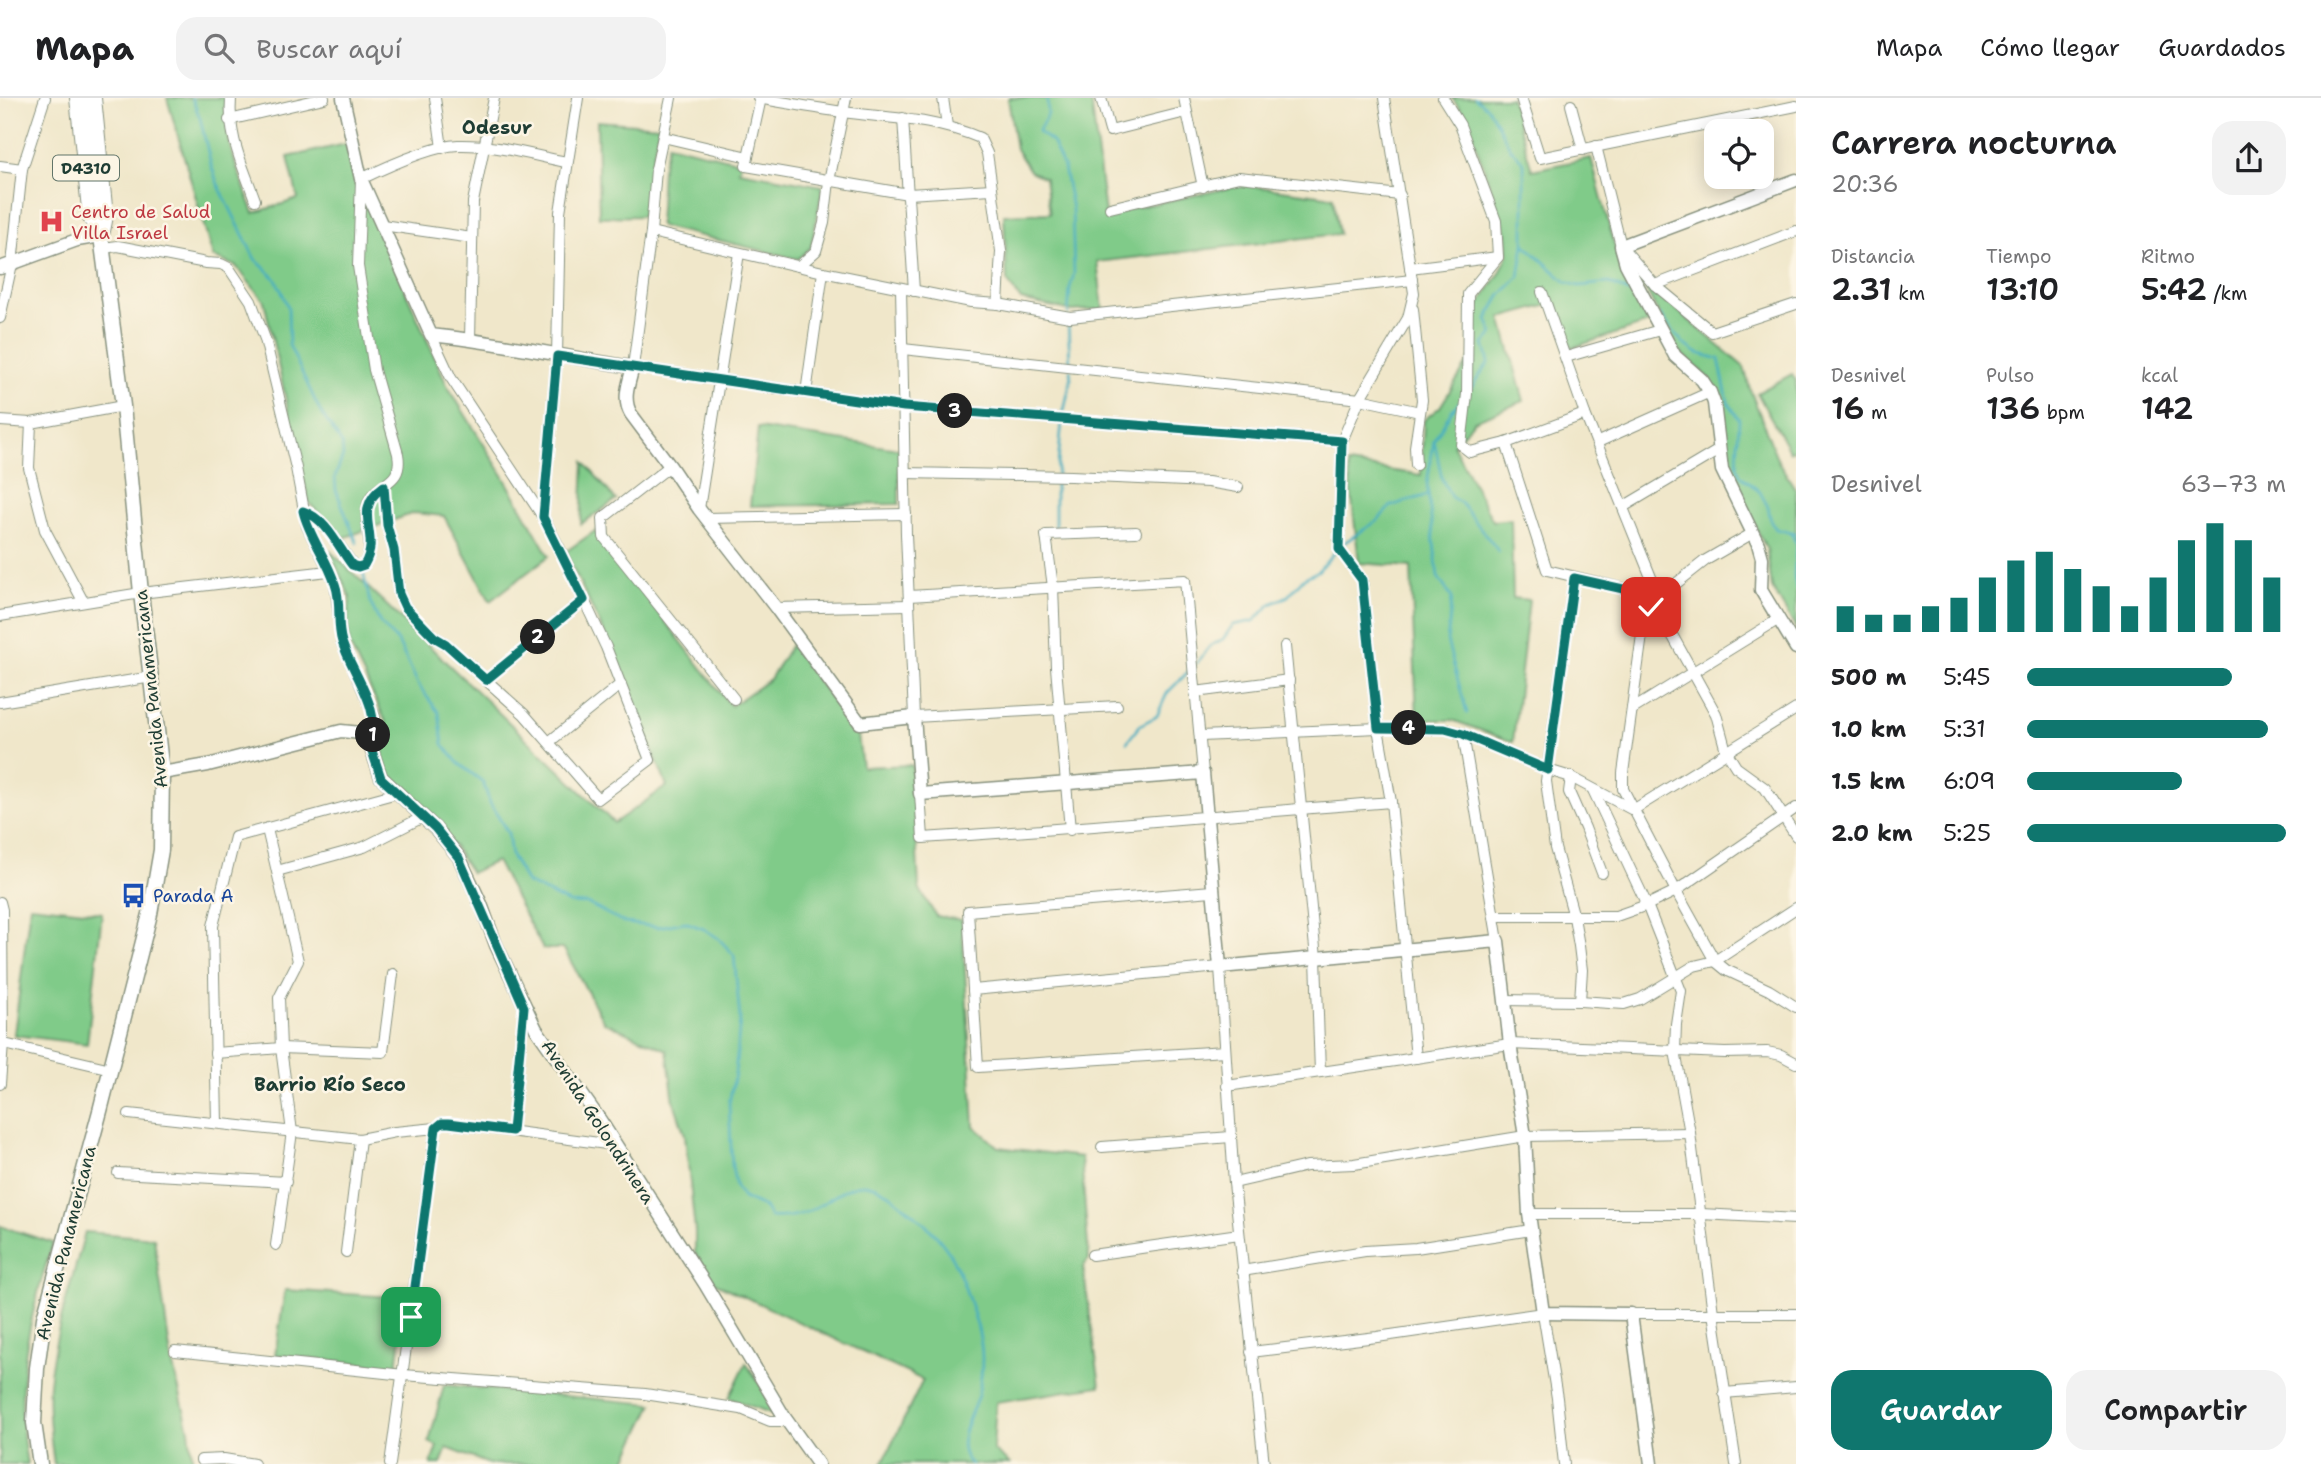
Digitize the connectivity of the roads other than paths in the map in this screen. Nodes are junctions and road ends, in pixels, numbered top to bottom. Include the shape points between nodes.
1 (44, 98) edge
2 (78, 98) edge
3 (93, 98) edge
4 (231, 98) edge
5 (324, 98) edge
6 (343, 98) edge
7 (435, 98) edge
8 (494, 98) edge
9 (578, 98) edge
10 (671, 98) edge
11 (760, 98) edge
12 (846, 98) edge
13 (943, 98) edge
14 (1101, 98) edge
15 (1184, 98) edge
16 (1384, 98) edge
17 (1443, 98) edge
18 (1521, 98) edge
19 (1571, 105) dead end
20 (1796, 106) edge
21 (843, 112) junction
22 (1186, 112) junction
23 (903, 118) junction
24 (229, 121) junction
25 (947, 127) junction
26 (663, 137) junction
27 (1596, 146) junction
28 (485, 147) junction
29 (442, 148) junction
30 (1583, 150) junction
31 (748, 157) junction
32 (566, 162) junction
33 (0, 166) edge
34 (22, 169) junction
35 (361, 179) junction
36 (1796, 180) edge
37 (829, 181) junction
38 (1203, 187) junction
39 (992, 189) junction
40 (908, 194) junction
41 (1400, 195) junction
42 (255, 200) dead end
43 (1110, 208) dead end
44 (382, 225) junction
45 (1796, 231) edge
46 (651, 232) junction
47 (472, 239) junction
48 (102, 242) junction
49 (1621, 246) junction
50 (739, 253) junction
51 (1498, 257) junction
52 (6, 266) edge
53 (799, 266) junction
54 (1410, 268) junction
55 (823, 272) junction
56 (1412, 280) junction
57 (1655, 285) junction
58 (901, 288) junction
59 (914, 291) junction
60 (1542, 292) dead end
61 (998, 304) junction
62 (1796, 304) edge
63 (1413, 305) junction
64 (0, 318) edge
65 (1660, 330) junction
66 (431, 335) junction
67 (470, 339) junction
68 (903, 349) junction
69 (557, 356) junction
70 (1566, 357) junction
71 (633, 367) junction
72 (718, 380) junction
73 (1710, 392) junction
74 (806, 393) junction
75 (1360, 399) junction
76 (122, 406) junction
77 (904, 407) junction
78 (1420, 412) junction
79 (1585, 414) junction
80 (0, 421) edge
81 (32, 424) junction
82 (1342, 441) junction
83 (1598, 442) junction
84 (1506, 443) junction
85 (1719, 450) junction
86 (1416, 465) dead end
87 (670, 466) junction
88 (905, 473) junction
89 (384, 486) junction
90 (1238, 487) dead end
91 (1623, 508) junction
92 (303, 511) junction
93 (702, 514) junction
94 (906, 514) junction
95 (543, 517) junction
96 (1136, 532) dead end
97 (1753, 533) junction
98 (328, 571) junction
99 (1574, 578) junction
100 (1053, 587) junction
101 (141, 593) junction
102 (1659, 597) junction
103 (584, 600) junction
104 (83, 601) junction
105 (909, 601) junction
106 (776, 608) junction
107 (0, 616) edge
108 (1779, 620) junction
109 (1285, 646) dead end
110 (1796, 648) edge
111 (1692, 672) junction
112 (152, 677) junction
113 (486, 680) junction
114 (1289, 680) junction
115 (621, 684) junction
116 (1195, 692) junction
117 (734, 699) dead end
118 (0, 702) edge
119 (1117, 706) dead end
120 (1060, 709) junction
121 (1633, 709) junction
122 (1796, 709) edge
123 (914, 718) junction
124 (1378, 728) junction
125 (1295, 732) junction
126 (1463, 734) junction
127 (1201, 736) junction
128 (369, 742) junction
129 (549, 742) junction
130 (1726, 751) junction
131 (1548, 770) junction
132 (1203, 773) junction
133 (162, 774) junction
134 (1571, 778) junction
135 (1066, 785) junction
136 (1592, 790) junction
137 (397, 793) junction
138 (920, 794) junction
139 (1391, 802) junction
140 (1796, 808) edge
141 (1302, 809) junction
142 (1633, 810) junction
143 (1207, 816) junction
144 (1784, 816) junction
145 (423, 817) junction
146 (268, 829) junction
147 (1070, 830) junction
148 (1796, 836) edge
149 (277, 871) junction
150 (1602, 873) dead end
151 (1212, 891) junction
152 (1676, 891) junction
153 (0, 901) edge
154 (1647, 905) junction
155 (1796, 908) edge
156 (1494, 916) junction
157 (1574, 917) junction
158 (1498, 942) junction
159 (1406, 950) junction
160 (1316, 958) junction
161 (1715, 961) junction
162 (1220, 967) junction
163 (393, 974) dead end
164 (1677, 977) junction
165 (973, 990) junction
166 (1505, 1000) junction
167 (1580, 1001) junction
168 (524, 1007) junction
169 (1796, 1007) edge
170 (2, 1044) edge
171 (1510, 1044) junction
172 (281, 1048) junction
173 (1225, 1051) junction
174 (1675, 1051) junction
175 (215, 1054) junction
176 (1416, 1058) junction
177 (1796, 1063) edge
178 (111, 1069) junction
179 (1320, 1072) junction
180 (0, 1084) edge
181 (1227, 1086) junction
182 (129, 1114) dead end
183 (217, 1123) junction
184 (436, 1128) junction
185 (512, 1131) junction
186 (292, 1132) junction
187 (1690, 1133) junction
188 (1525, 1136) junction
189 (1231, 1137) junction
190 (360, 1139) junction
191 (614, 1145) junction
192 (1102, 1147) dead end
193 (118, 1173) dead end
194 (286, 1182) junction
195 (1234, 1183) junction
196 (1529, 1214) junction
197 (1701, 1214) junction
198 (1796, 1219) edge
199 (1531, 1230) junction
200 (1239, 1234) junction
201 (276, 1245) dead end
202 (346, 1252) dead end
203 (1092, 1255) dead end
204 (1242, 1272) junction
205 (1543, 1313) junction
206 (1713, 1313) junction
207 (1631, 1314) junction
208 (1796, 1314) edge
209 (175, 1350) dead end
210 (1251, 1352) junction
211 (404, 1375) junction
212 (1796, 1387) edge
213 (1724, 1393) junction
214 (785, 1418) junction
215 (201, 1460) dead end
216 (40, 1464) edge
217 (254, 1464) edge
218 (390, 1464) edge
219 (818, 1464) edge
220 (1264, 1464) edge
221 (1564, 1464) edge
222 (1651, 1464) edge
223 (1736, 1464) edge

1 - 34 street
2 - 48 main road, Avenida Panamericana / D4310 via 91,218
3 - 48 main road, Avenida Panamericana / D4310 via 105,216
4 - 24 street
5 - 24 street
6 - 35 street
7 - 29 street
8 - 28 street
9 - 32 street
10 - 26 street
11 - 21 street
11 - 31 street
12 - 21 street
13 - 25 street
14 - 22 street via 1110,131
15 - 22 street
16 - 41 street
17 - 51 street via 1461,125 1496,221
18 - 30 street via 1540,158
19 - 30 street
20 - 27 street
21 - 23 street
21 - 37 street
22 - 38 street
23 - 25 street
23 - 40 street
24 - 42 street
25 - 39 street via 980,138
26 - 31 street
26 - 46 street
27 - 30 street
27 - 49 street
28 - 29 street
28 - 32 street
28 - 47 street via 473,202
29 - 35 street
31 - 37 street via 746,166
32 - 69 street via 560,212
33 - 34 street
34 - 52 street
35 - 44 street
35 - 89 street via 358,266 374,370 399,461 396,475
36 - 49 street
37 - 40 street
37 - 53 street via 816,251
38 - 41 street via 1239,177
38 - 43 street
39 - 40 street
39 - 61 street via 1001,251
40 - 59 street
41 - 54 street
44 - 47 street
44 - 66 street
45 - 57 street
46 - 50 street
46 - 71 street
47 - 67 street
48 - 52 street via 77,240
48 - 76 main road, Avenida Panamericana / D4310
48 - 92 street, Avenida Golondrinera via 229,268 251,301 262,329
49 - 57 street
49 - 65 street
50 - 53 street
50 - 72 street
51 - 54 street
51 - 84 street via 1468,294 1468,394 1461,445 1470,452
52 - 64 street
53 - 55 street
54 - 56 street
55 - 58 street
55 - 74 street
56 - 61 street via 1070,317
56 - 63 street
57 - 62 street via 1712,332
58 - 59 street
58 - 68 street
59 - 61 street
60 - 70 street
63 - 75 street
63 - 78 street
65 - 70 street
65 - 73 street via 1675,356
66 - 67 street
66 - 95 street via 451,378
67 - 69 street
68 - 75 street
68 - 77 street
69 - 71 street
69 - 95 street
70 - 79 street
71 - 72 street
71 - 87 street via 627,407
72 - 74 street
72 - 93 street
73 - 83 street
73 - 85 street
74 - 77 street
75 - 78 street
75 - 82 street
76 - 81 street
76 - 101 main road, Avenida Panamericana / D4310
77 - 82 street
77 - 88 street
78 - 86 street
79 - 83 street
79 - 84 street
80 - 81 street
81 - 104 street via 29,468 45,530
82 - 124 street via 1339,549 1362,580
83 - 91 street
84 - 99 street via 1547,570
85 - 91 street
85 - 97 street via 1722,470
87 - 93 street
87 - 117 street via 603,518 604,537
88 - 90 street via 1208,482
88 - 94 street
89 - 92 street via 368,505 369,555 358,567 332,534
89 - 113 street via 387,525 405,607
91 - 102 street
92 - 98 street, Avenida Golondrinera
93 - 94 street
93 - 106 street
94 - 105 street
95 - 103 street
96 - 100 street via 1046,535
97 - 102 street via 1706,560
97 - 108 street via 1762,558 1761,590
98 - 101 street
98 - 128 street, Avenida Golondrinera via 338,594 342,643 374,718
99 - 102 street
99 - 131 street
100 - 105 street
100 - 116 street via 1185,580
100 - 120 street
101 - 104 street
101 - 112 main road, Avenida Panamericana / D4310
102 - 111 street via 1671,633
102 - 121 street via 1646,616
103 - 113 street
103 - 115 street
104 - 107 street
105 - 106 street
105 - 123 street
106 - 123 street via 860,723
108 - 110 street
108 - 111 street
109 - 114 street
111 - 121 street
111 - 130 street via 1716,714
112 - 118 street
112 - 133 main road, Avenida Panamericana / D4310
113 - 129 street
114 - 116 street
114 - 125 street
115 - 129 street
115 - 129 street via 650,760 598,799
116 - 127 street
119 - 120 street
120 - 123 street
120 - 135 street
121 - 142 street via 1623,789
122 - 130 street
123 - 138 street
124 - 125 street
124 - 126 street via 1445,729
124 - 139 street
125 - 127 street
125 - 141 street
126 - 131 street
126 - 156 street
127 - 132 street
128 - 133 street via 361,733 341,731
128 - 137 street, Avenida Golondrinera via 381,778
130 - 142 street
130 - 144 street via 1736,767 1765,788
131 - 134 street
131 - 157 street via 1549,818
132 - 135 street
132 - 143 street
133 - 178 main road, Avenida Panamericana / D4310 via 161,850 154,894
134 - 136 street
134 - 150 street via 1569,792
135 - 138 street
135 - 147 street
136 - 142 street
136 - 154 street
137 - 145 street, Avenida Golondrinera
137 - 146 street
138 - 147 street via 923,838
139 - 141 street
139 - 159 street
140 - 144 street
141 - 143 street
141 - 160 street
142 - 152 street
143 - 147 street
143 - 151 street
144 - 148 street
144 - 152 street
145 - 149 street via 364,847
145 - 168 street, Avenida Golondrinera via 464,866
146 - 149 street
146 - 175 street via 235,837 213,926
149 - 172 street via 298,961 279,998
151 - 162 street
151 - 165 street via 968,911
152 - 154 street
152 - 161 street
153 - 170 street
154 - 157 street via 1616,916
154 - 164 street
155 - 161 street
156 - 157 street
156 - 158 street
157 - 167 street via 1582,970
158 - 159 street
158 - 166 street
159 - 160 street
159 - 176 street
160 - 162 street
160 - 179 street
161 - 164 street via 1694,966
161 - 169 street
162 - 165 street
162 - 173 street
163 - 172 street via 383,1052
164 - 167 street via 1624,1004
164 - 174 street via 1681,991
165 - 173 street via 978,1067
166 - 167 street
166 - 171 street
168 - 185 street
168 - 191 street, Avenida Golondrinera
170 - 178 street
170 - 180 street
171 - 174 street
171 - 176 street
171 - 188 street
172 - 175 street
172 - 186 street
173 - 181 street
174 - 177 street via 1767,1052
174 - 187 street
175 - 183 street
176 - 179 street
178 - 216 main road, Avenida Panamericana / D4310 via 44,1318 34,1423
179 - 181 street
181 - 189 street
182 - 183 street
183 - 186 street
184 - 185 street via 449,1123
184 - 190 street
184 - 211 street
185 - 191 street
186 - 190 street
186 - 194 street
187 - 188 street
187 - 197 street
188 - 195 street via 1354,1164 1307,1166
188 - 196 street
189 - 192 street
189 - 195 street
190 - 202 street
191 - 214 street, Avenida Golondrinera
193 - 194 street
194 - 201 street
195 - 200 street
196 - 197 street
196 - 199 street
197 - 198 street
197 - 206 street
199 - 204 street
199 - 205 street
200 - 203 street
200 - 204 street
204 - 210 street
205 - 207 street
205 - 210 street
205 - 221 street
206 - 207 street
206 - 208 street
206 - 213 street
207 - 222 street
209 - 211 street
210 - 220 street
211 - 214 street via 645,1394 741,1409 770,1421
211 - 218 street
212 - 213 street
213 - 223 street
214 - 219 street, Avenida Golondrinera
215 - 217 street

